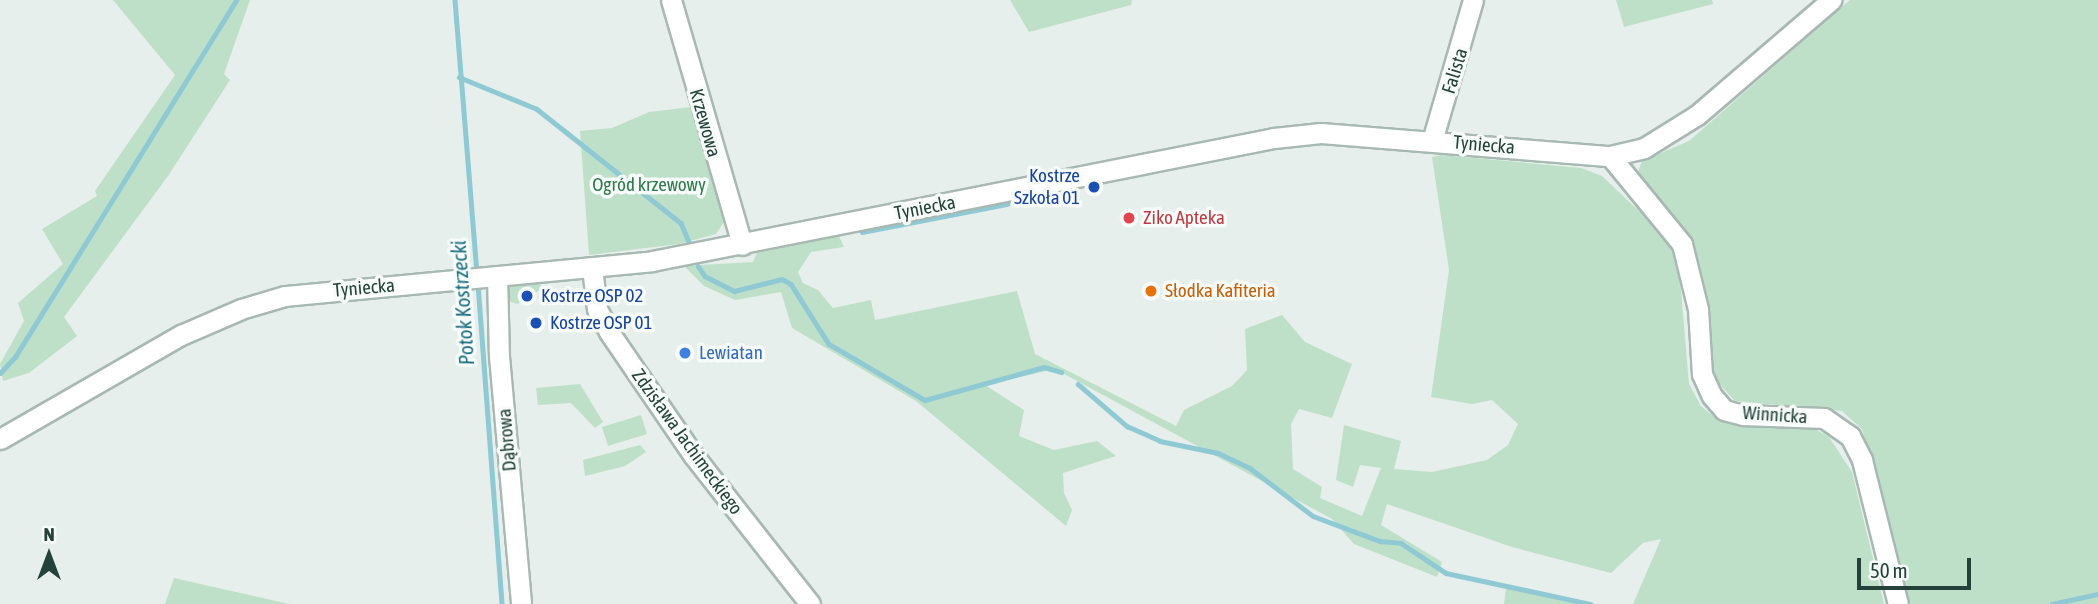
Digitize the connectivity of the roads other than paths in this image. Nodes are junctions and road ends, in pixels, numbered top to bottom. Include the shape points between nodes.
1 (671, 0) edge
2 (1473, 0) edge
3 (1830, 0) edge
4 (1433, 141) junction
5 (1610, 156) junction
6 (742, 244) junction
7 (592, 268) junction
8 (481, 277) junction
9 (0, 439) edge
10 (521, 604) edge
11 (810, 604) edge
12 (1898, 604) edge

1 - 6 street, Krzewowa
2 - 4 street, Falista
3 - 5 street, Tyniecka via 1697,115 1644,148
4 - 5 street, Tyniecka
4 - 6 street, Tyniecka via 1321,133 1273,138
5 - 12 street, Winnicka via 1682,244 1698,309 1702,374 1724,410 1824,418 1850,436 1862,460
6 - 7 street, Tyniecka
7 - 8 street, Tyniecka
7 - 11 street, Zdzisława Jachimeckiego via 597,309 609,332 694,456
8 - 9 street, Tyniecka via 303,293 241,309 154,349
8 - 10 street, Dąbrowa via 499,356

